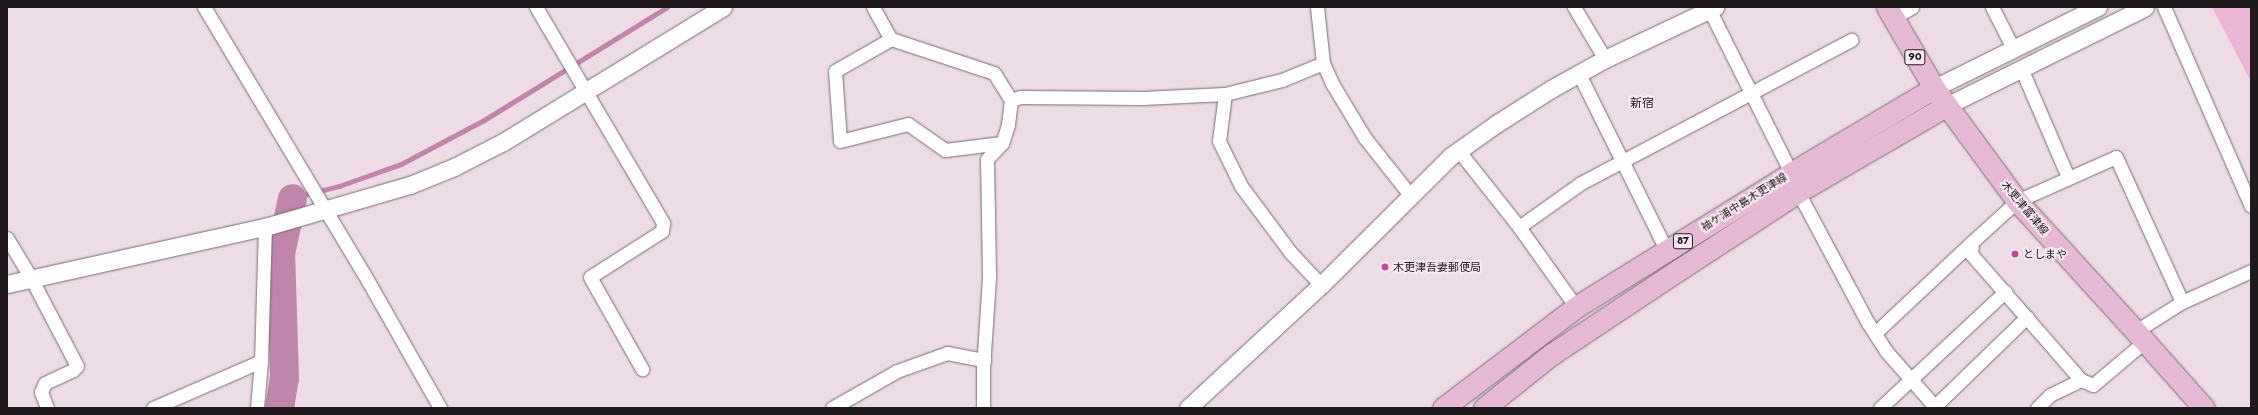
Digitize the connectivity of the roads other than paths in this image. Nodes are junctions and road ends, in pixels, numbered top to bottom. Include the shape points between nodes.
1 (204, 7) edge
2 (536, 7) edge
3 (723, 7) edge
4 (873, 7) edge
5 (1317, 7) edge
6 (1574, 7) edge
7 (1912, 7) edge
8 (1992, 7) edge
9 (2098, 7) edge
10 (2145, 7) edge
11 (2164, 7) edge
12 (1711, 8) edge
13 (1890, 12) edge
14 (891, 39) junction
15 (1851, 40) dead end
16 (2012, 48) junction
17 (1605, 59) junction
18 (1323, 63) junction
19 (2021, 68) junction
20 (1579, 74) junction
21 (1934, 88) junction
22 (585, 90) junction
23 (1225, 94) junction
24 (1751, 94) junction
25 (1010, 100) junction
26 (1946, 106) junction
27 (1002, 143) junction
28 (1458, 150) junction
29 (1624, 161) junction
30 (1791, 173) junction
31 (2068, 177) junction
32 (1798, 192) junction
33 (1410, 195) junction
34 (2017, 201) junction
35 (2250, 201) edge
36 (324, 210) junction
37 (265, 227) junction
38 (1519, 227) junction
39 (7, 238) edge
40 (1972, 242) junction
41 (1667, 251) junction
42 (2251, 271) edge
43 (31, 278) junction
44 (7, 284) edge
45 (1321, 285) junction
46 (2005, 292) junction
47 (2182, 302) junction
48 (1576, 307) junction
49 (2026, 317) junction
50 (1875, 333) junction
51 (2140, 336) junction
52 (984, 360) junction
53 (261, 361) junction
54 (642, 370) dead end
55 (1912, 380) junction
56 (2081, 380) junction
57 (1479, 381) junction
58 (1493, 405) edge
59 (1933, 407) edge
60 (47, 408) edge
61 (153, 408) edge
62 (257, 408) edge
63 (440, 408) edge
64 (832, 408) edge
65 (983, 408) edge
66 (1188, 408) edge
67 (1443, 408) edge
68 (1880, 408) edge
69 (2037, 408) edge
70 (2204, 408) edge

1 - 36 street
2 - 22 street
3 - 22 street
4 - 14 street
5 - 18 street
6 - 17 street
7 - 13 street
8 - 16 street
9 - 16 street
10 - 19 street
11 - 35 street
12 - 17 street
12 - 24 street
13 - 21 main road, 木更津富津線 / 90
14 - 25 street via 994,73
14 - 27 street via 835,71 840,142 908,124 945,150
15 - 24 street
16 - 21 street
17 - 20 street
18 - 23 street via 1282,80
18 - 33 street via 1346,110 1381,160
19 - 26 street
19 - 31 street
20 - 28 street
20 - 29 street
21 - 26 main road, 木更津富津線 / 90
21 - 30 main road, 袖ケ浦中島木更津線 / 87
22 - 36 street via 503,142 454,166 410,185
22 - 54 street via 662,223 662,231 590,277
23 - 25 street via 1143,98 1020,97
23 - 45 street via 1219,141 1241,186 1291,254
24 - 29 street
24 - 30 street
25 - 27 street via 1008,125
26 - 32 main road, 袖ケ浦中島木更津線 / 87
26 - 34 main road, 木更津富津線 / 90
27 - 52 street via 987,158 989,278
28 - 33 street
28 - 38 street
29 - 38 street via 1581,183
29 - 41 street
30 - 41 main road, 袖ケ浦中島木更津線 / 87
31 - 34 street
31 - 47 street via 2116,157
32 - 50 street
32 - 58 main road, 袖ケ浦中島木更津線 / 87 via 1552,354
33 - 45 street
34 - 40 street
34 - 51 main road, 木更津富津線 / 90
36 - 37 street
36 - 63 street
37 - 43 street
37 - 53 street
38 - 48 street
39 - 43 street
40 - 46 street via 1971,254
40 - 50 street
41 - 48 main road, 袖ケ浦中島木更津線 / 87
42 - 47 street
43 - 44 street
43 - 60 street via 76,366 45,384 41,392
45 - 66 street
46 - 49 street
46 - 55 street
47 - 51 street
48 - 57 main road, 袖ケ浦中島木更津線 / 87
49 - 56 street
49 - 59 street
50 - 55 street via 1886,351
51 - 56 street via 2093,385
51 - 70 main road, 木更津富津線 / 90
52 - 64 street via 947,353 897,371
52 - 65 street
53 - 61 street
53 - 62 street
55 - 59 street
55 - 68 street
56 - 69 street via 2050,395
57 - 58 street
57 - 67 main road, 袖ケ浦中島木更津線 / 87

